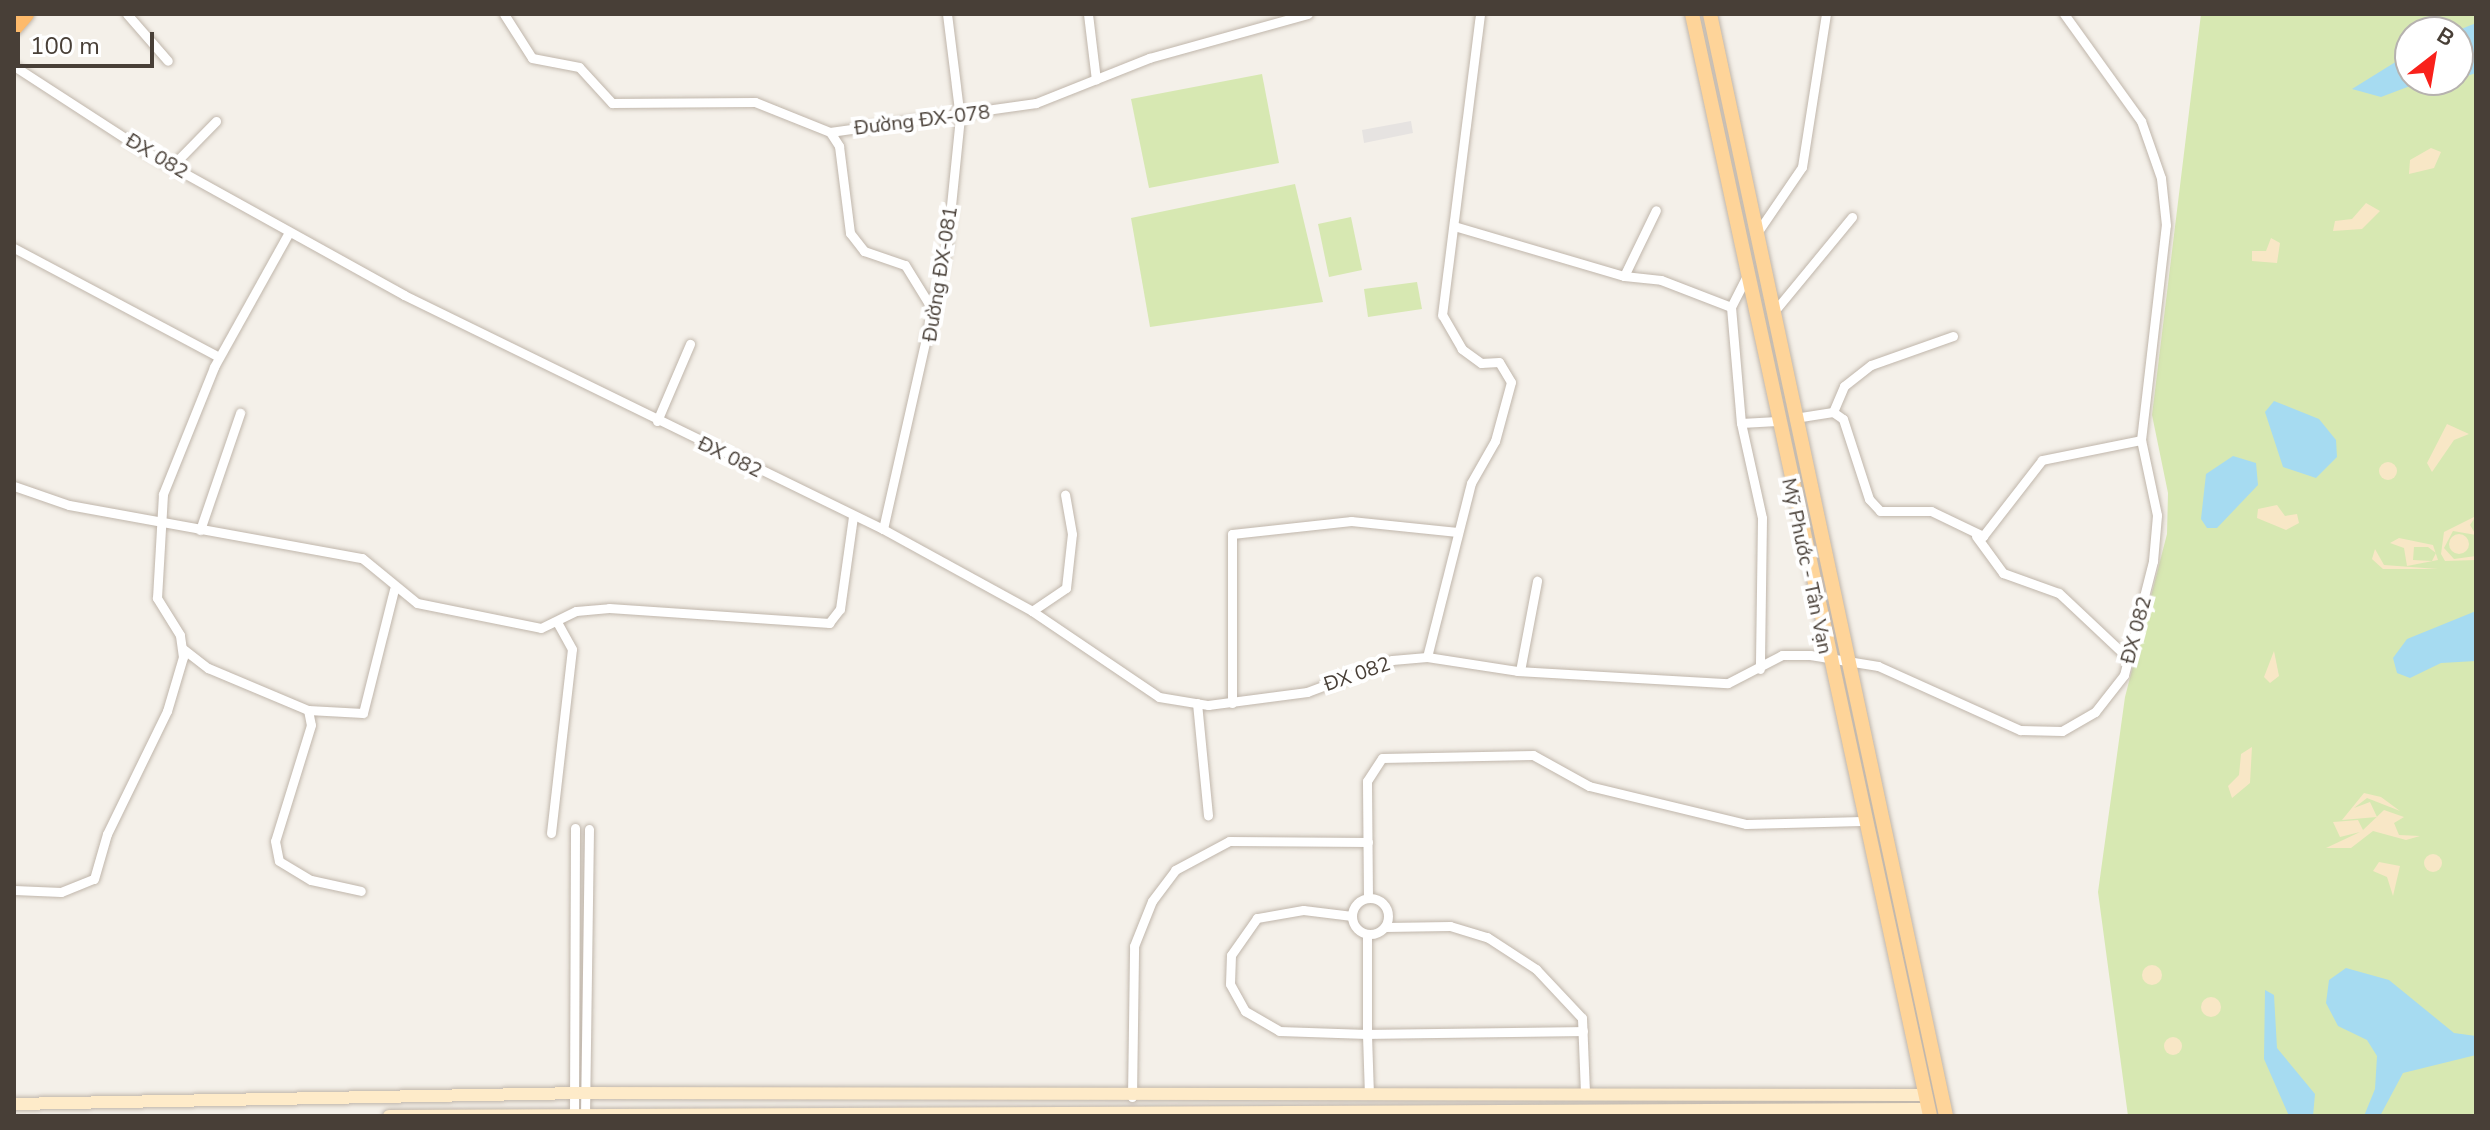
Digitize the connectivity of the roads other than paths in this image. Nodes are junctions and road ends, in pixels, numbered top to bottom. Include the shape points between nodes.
1 (26, 14) edge
2 (127, 14) edge
3 (504, 14) edge
4 (947, 14) edge
5 (1088, 14) edge
6 (1308, 14) edge
7 (1480, 14) edge
8 (1692, 14) edge
9 (1710, 14) edge
10 (1826, 14) edge
11 (2064, 14) edge
12 (14, 28) edge
13 (168, 61) dead end
14 (14, 66) edge
15 (1096, 80) junction
16 (960, 118) junction
17 (216, 121) dead end
18 (830, 132) junction
19 (172, 166) junction
20 (1656, 210) dead end
21 (1852, 217) dead end
22 (1454, 226) junction
23 (1759, 230) junction
24 (289, 232) junction
25 (14, 248) edge
26 (1624, 276) junction
27 (1746, 278) junction
28 (1731, 307) junction
29 (1777, 308) junction
30 (934, 312) junction
31 (1953, 336) dead end
32 (690, 344) dead end
33 (219, 357) junction
34 (1833, 412) junction
35 (240, 413) dead end
36 (1801, 417) junction
37 (657, 421) junction
38 (1777, 421) junction
39 (1741, 423) junction
40 (2141, 440) junction
41 (14, 486) edge
42 (1065, 495) dead end
43 (853, 517) junction
44 (164, 523) junction
45 (883, 529) junction
46 (200, 530) junction
47 (1457, 532) junction
48 (1976, 536) junction
49 (1537, 581) dead end
50 (394, 590) junction
51 (1032, 611) junction
52 (557, 622) junction
53 (182, 648) junction
54 (1427, 657) junction
55 (1827, 658) junction
56 (2130, 660) junction
57 (1848, 661) junction
58 (1760, 669) junction
59 (1520, 671) junction
60 (1197, 703) junction
61 (1232, 703) junction
62 (308, 710) junction
63 (1208, 815) dead end
64 (1862, 821) junction
65 (575, 828) dead end
66 (589, 829) dead end
67 (551, 833) dead end
68 (1368, 842) junction
69 (14, 890) edge
70 (361, 891) dead end
71 (1368, 898) junction
72 (1352, 916) junction
73 (1385, 927) junction
74 (1367, 934) junction
75 (1583, 1031) junction
76 (1367, 1034) junction
77 (579, 1093) junction
78 (1585, 1094) junction
79 (1132, 1097) junction
80 (1369, 1101) junction
81 (1668, 1101) junction
82 (14, 1104) edge
83 (1927, 1106) edge
84 (103, 1110) edge
85 (653, 1110) junction
86 (735, 1110) junction
87 (1898, 1112) edge
88 (947, 1113) edge
89 (580, 1114) edge
90 (389, 1116) edge
91 (680, 1116) edge
92 (755, 1116) edge
93 (1946, 1116) edge

1 - 12 highway
2 - 13 street
3 - 18 street, Đường ĐX-078 via 532,58 579,67 612,103 755,102
4 - 16 street, Đường ĐX-081
5 - 15 street
6 - 15 street, Đường ĐX-078 via 1149,58
7 - 22 street
8 - 27 main road, Mỹ Phước - Tân Vạn
9 - 23 main road, Mỹ Phước - Tân Vạn
10 - 23 street via 1802,167
11 - 40 street, ĐX 082 via 2133,108 2161,178 2165,241
14 - 19 street, ĐX 082
15 - 16 street, Đường ĐX-078 via 1036,103
16 - 18 street, Đường ĐX-078
16 - 30 street, Đường ĐX-081
17 - 19 street
18 - 30 street via 839,146 850,233 864,251 905,265
19 - 24 street, ĐX 082
20 - 26 street
21 - 29 street
22 - 26 street
22 - 47 street via 1443,326 1481,363 1499,362 1511,382
23 - 29 main road, Mỹ Phước - Tân Vạn
24 - 33 street
24 - 37 street, ĐX 082
25 - 33 street
26 - 28 street via 1661,280
27 - 28 street
27 - 38 main road, Mỹ Phước - Tân Vạn
28 - 39 street
29 - 36 main road, Mỹ Phước - Tân Vạn
30 - 45 street, Đường ĐX-081
31 - 34 street via 1871,365 1844,386
32 - 37 street
33 - 44 street via 163,494
34 - 36 street
34 - 48 street via 1846,424 1874,506 1935,513
35 - 46 street
36 - 57 main road, Mỹ Phước - Tân Vạn
37 - 43 street, ĐX 082
38 - 39 street
38 - 55 main road, Mỹ Phước - Tân Vạn
39 - 58 street via 1762,518
40 - 48 street via 2042,460 1992,531
40 - 56 street, ĐX 082 via 2156,538
41 - 44 street via 69,505
42 - 51 street via 1072,534 1066,588
43 - 45 street, ĐX 082
43 - 52 street via 840,609 829,623 609,608 576,611
44 - 46 street
44 - 53 street via 157,598
45 - 51 street, ĐX 082
46 - 50 street via 362,558
47 - 54 street
47 - 61 street via 1351,521 1232,534
48 - 56 street via 2003,573 2059,593
49 - 59 street
50 - 52 street via 417,603 499,621 541,628
50 - 62 street via 363,713
51 - 60 street, ĐX 082 via 1139,689
52 - 67 street via 572,649
53 - 62 street via 208,668
53 - 69 street via 167,711 107,834 94,879 61,892
54 - 59 street, ĐX 082
54 - 61 street, ĐX 082 via 1392,660 1307,692
55 - 57 street, ĐX 082
55 - 58 street, ĐX 082 via 1782,655
55 - 64 main road, Mỹ Phước - Tân Vạn
56 - 57 street, ĐX 082 via 2104,704 2062,731 2020,730 1878,666
57 - 93 main road, Mỹ Phước - Tân Vạn
58 - 59 street, ĐX 082 via 1728,683
60 - 61 street, ĐX 082
60 - 63 street
62 - 70 street via 311,725 275,841 279,861 311,880
64 - 68 street via 1746,824 1589,786 1533,755 1393,757 1370,770
64 - 83 main road, Mỹ Phước - Tân Vạn
65 - 77 street
66 - 77 street
68 - 71 street
68 - 79 street via 1229,841 1175,870 1152,901 1134,946
71 - 72 street
71 - 73 street via 1385,907
72 - 74 street
72 - 76 street via 1303,910 1257,918 1236,941 1230,984 1264,1027
73 - 74 street
73 - 75 street via 1450,926 1487,937 1562,992 1582,1018
74 - 76 street
75 - 76 street
75 - 78 street
76 - 80 street
77 - 79 street
77 - 84 street
77 - 89 street
78 - 80 street
78 - 81 street
79 - 80 street
80 - 81 street
80 - 88 street
81 - 83 street
81 - 87 street
82 - 84 street
83 - 87 street
85 - 86 street
85 - 89 street
85 - 91 street
86 - 88 street
86 - 92 street
89 - 90 street

